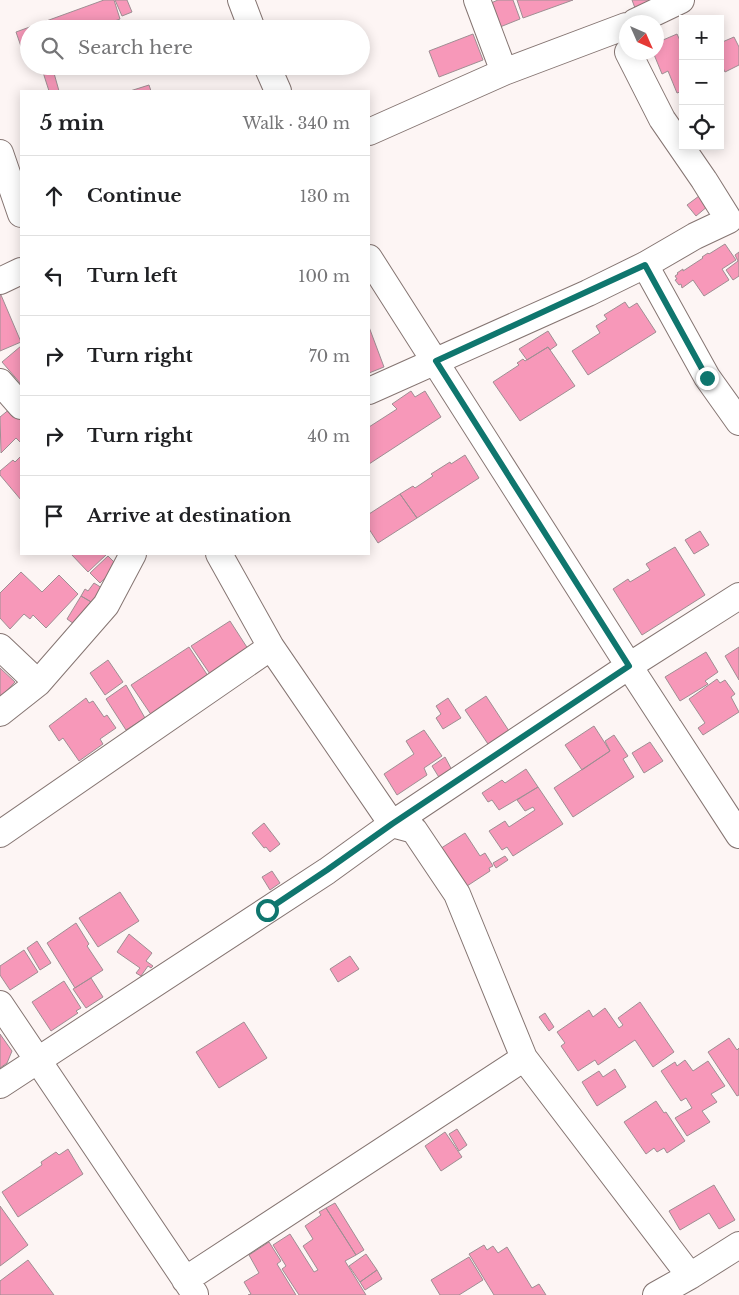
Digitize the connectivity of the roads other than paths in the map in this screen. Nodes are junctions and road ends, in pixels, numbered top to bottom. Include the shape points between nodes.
1 (241, 0) edge
2 (477, 0) edge
3 (681, 0) edge
4 (658, 15) edge
5 (249, 20) edge
6 (619, 38) edge
7 (637, 60) edge
8 (504, 72) junction
9 (271, 75) edge
10 (278, 90) edge
11 (370, 132) edge
12 (0, 153) edge
13 (20, 211) edge
14 (734, 217) edge
15 (370, 260) edge
16 (645, 265) junction
17 (20, 271) edge
18 (0, 281) edge
19 (436, 361) junction
20 (0, 382) edge
21 (370, 391) edge
22 (20, 405) edge
23 (739, 422) edge
24 (131, 555) edge
25 (220, 555) edge
26 (739, 596) edge
27 (0, 647) edge
28 (271, 647) junction
29 (629, 666) junction
30 (38, 683) junction
31 (0, 713) edge
32 (392, 824) junction
33 (0, 834) edge
34 (739, 835) edge
35 (0, 1004) edge
36 (524, 1058) junction
37 (36, 1060) junction
38 (0, 1085) edge
39 (739, 1245) edge
40 (690, 1276) junction
41 (190, 1287) edge
42 (656, 1295) edge

1 - 5 street
2 - 8 street
3 - 4 street
6 - 8 street
7 - 14 street via 662,119
8 - 11 street
9 - 10 street
12 - 13 street
14 - 16 street
15 - 19 street
16 - 19 street
16 - 23 street via 707,378
17 - 18 street
19 - 21 street
19 - 29 street
20 - 22 street
24 - 30 street via 106,605
25 - 28 street
26 - 29 street
27 - 30 street
28 - 32 street
28 - 33 street
29 - 32 street
29 - 34 street
30 - 31 street
32 - 36 street via 414,830 457,894
32 - 37 street
35 - 37 street
36 - 40 street
36 - 41 street
37 - 38 street
37 - 41 street
39 - 40 street
40 - 42 street

